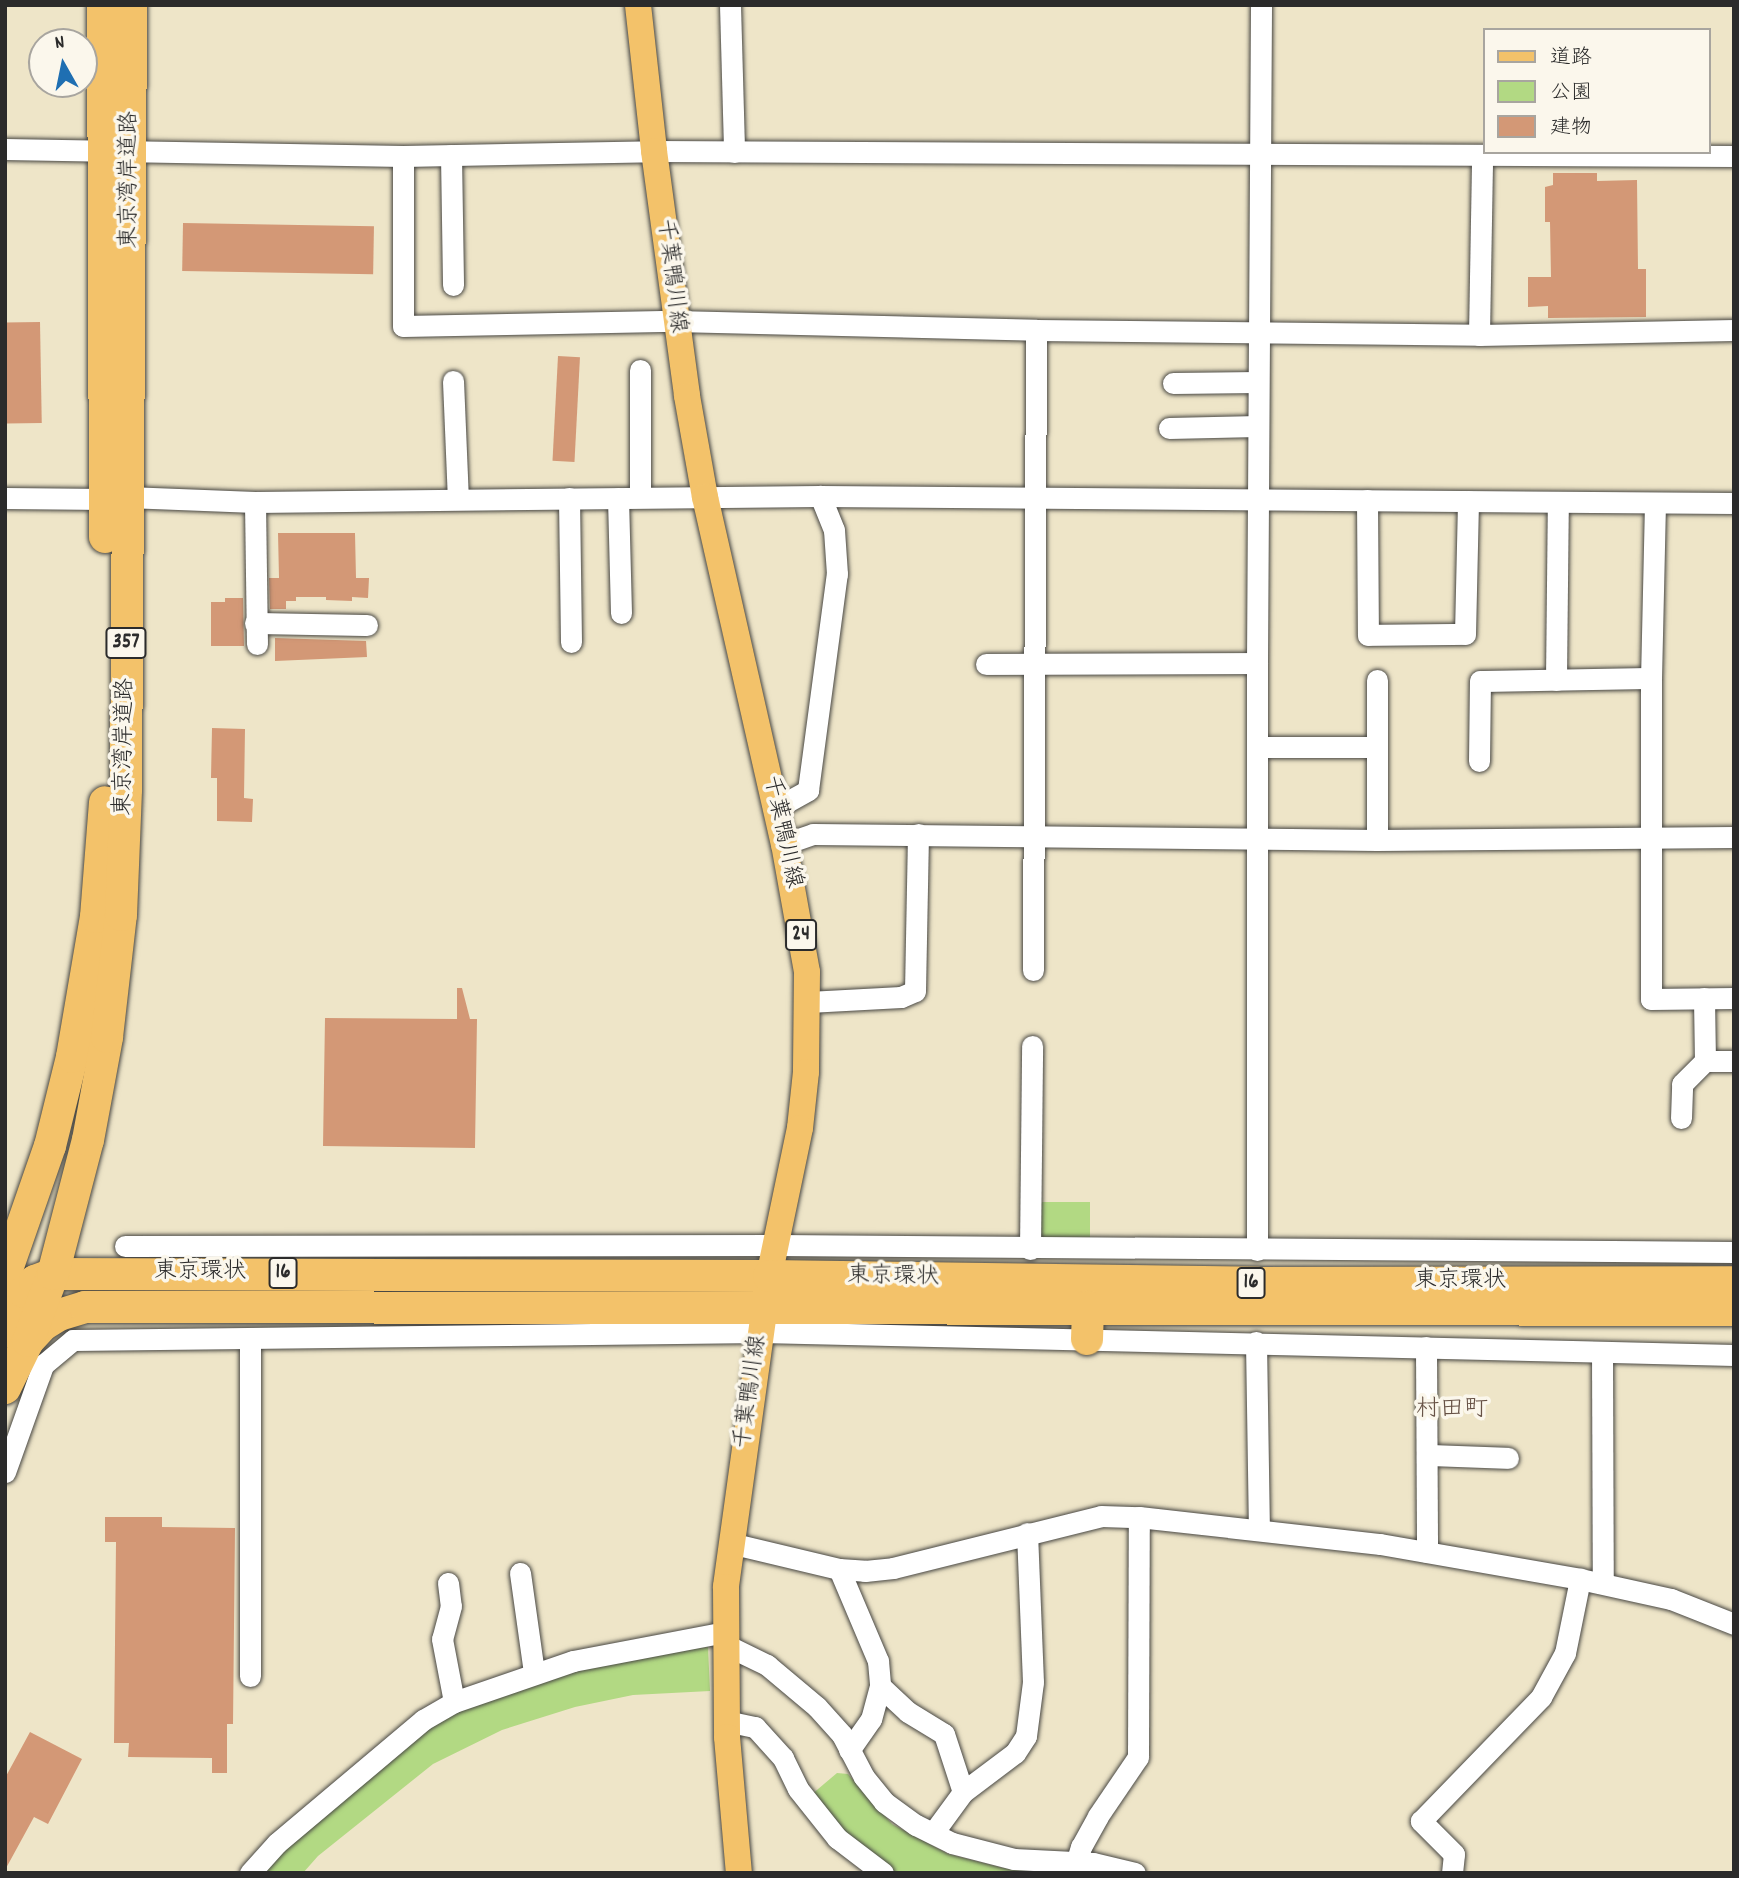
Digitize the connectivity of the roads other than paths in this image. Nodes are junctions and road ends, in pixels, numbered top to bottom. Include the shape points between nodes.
1 (103, 5) edge
2 (131, 5) edge
3 (638, 5) edge
4 (730, 5) edge
5 (1261, 5) edge
6 (5, 149) edge
7 (117, 151) junction
8 (654, 152) junction
9 (734, 152) junction
10 (1260, 154) junction
11 (451, 155) junction
12 (403, 156) junction
13 (1482, 156) junction
14 (1734, 156) edge
15 (453, 285) dead end
16 (675, 321) junction
17 (1036, 330) junction
18 (1734, 330) edge
19 (1259, 331) junction
20 (1479, 335) junction
21 (640, 370) dead end
22 (453, 381) dead end
23 (1258, 382) junction
24 (1173, 383) dead end
25 (1258, 426) junction
26 (1169, 428) dead end
27 (820, 496) junction
28 (705, 497) junction
29 (5, 498) edge
30 (116, 498) junction
31 (569, 498) junction
32 (618, 498) junction
33 (640, 498) junction
34 (1035, 498) junction
35 (458, 499) junction
36 (1367, 500) junction
37 (1258, 501) junction
38 (1468, 501) junction
39 (255, 502) junction
40 (1558, 502) junction
41 (1655, 503) junction
42 (1734, 503) edge
43 (621, 613) dead end
44 (367, 625) dead end
45 (570, 642) dead end
46 (1037, 663) junction
47 (1256, 663) junction
48 (986, 664) dead end
49 (1651, 678) junction
50 (1377, 680) dead end
51 (1556, 680) junction
52 (1258, 747) junction
53 (1376, 747) junction
54 (1479, 761) dead end
55 (776, 808) junction
56 (918, 834) junction
57 (1035, 834) junction
58 (1734, 837) edge
59 (1258, 838) junction
60 (1650, 838) junction
61 (1377, 840) junction
62 (784, 844) junction
63 (1034, 970) dead end
64 (1704, 998) junction
65 (1734, 998) edge
66 (808, 1002) junction
67 (1032, 1046) dead end
68 (1705, 1061) junction
69 (1734, 1061) edge
70 (1681, 1118) dead end
71 (20, 1238) junction
72 (776, 1245) junction
73 (125, 1246) dead end
74 (1030, 1249) junction
75 (1257, 1250) junction
76 (1734, 1252) edge
77 (5, 1275) edge
78 (769, 1276) junction
79 (47, 1279) junction
80 (1734, 1282) edge
81 (328, 1307) junction
82 (1088, 1307) junction
83 (1734, 1310) edge
84 (763, 1321) junction
85 (17, 1336) edge
86 (1087, 1339) junction
87 (250, 1340) junction
88 (1256, 1342) junction
89 (1426, 1347) junction
90 (1602, 1352) junction
91 (1734, 1355) edge
92 (5, 1388) edge
93 (1427, 1455) junction
94 (1508, 1458) dead end
95 (5, 1472) edge
96 (1139, 1517) junction
97 (1259, 1530) junction
98 (1027, 1533) junction
99 (730, 1543) junction
100 (1427, 1552) junction
101 (839, 1569) junction
102 (520, 1573) dead end
103 (1580, 1578) junction
104 (448, 1583) dead end
105 (1603, 1583) junction
106 (1734, 1625) edge
107 (725, 1638) junction
108 (534, 1673) junction
109 (250, 1676) dead end
110 (880, 1686) junction
111 (454, 1702) junction
112 (726, 1721) junction
113 (849, 1750) junction
114 (963, 1793) junction
115 (933, 1833) junction
116 (1076, 1863) junction
117 (250, 1873) edge
118 (739, 1873) edge
119 (883, 1873) edge
120 (1135, 1873) edge
121 (1452, 1873) edge

1 - 7 highway, 東京湾岸道路 / 357
2 - 7 highway, 東京湾岸道路 / 357
3 - 8 main road, 千葉鴨川線 / 24
4 - 9 street
5 - 10 street
6 - 7 street
7 - 12 street
7 - 30 highway, 東京湾岸道路 / 357
8 - 9 street
8 - 11 street
8 - 16 main road, 千葉鴨川線 / 24
9 - 10 street
10 - 13 street
10 - 19 street
11 - 12 street
11 - 15 street
12 - 16 street via 403,326
13 - 14 street
13 - 20 street
16 - 17 street
16 - 28 main road, 千葉鴨川線 / 24
17 - 19 street
17 - 34 street
18 - 20 street
19 - 20 street
19 - 23 street
21 - 33 street
22 - 35 street
23 - 24 street
23 - 25 street
25 - 26 street
25 - 37 street
27 - 28 street
27 - 34 street
27 - 55 street via 834,530 837,574 808,790
28 - 33 street
28 - 55 main road, 千葉鴨川線 / 24
29 - 30 street
30 - 39 street
30 - 71 highway, 東京湾岸道路 / 357 via 105,810 96,917 69,1069
30 - 79 highway, 東京湾岸道路 / 357 via 126,789 121,915 95,1103
31 - 32 street
31 - 35 street
31 - 45 street
32 - 33 street
32 - 43 street
34 - 37 street
34 - 46 street
35 - 39 street
36 - 37 street
36 - 38 street
36 - 38 street via 1368,635 1465,634
37 - 47 street
38 - 40 street
39 - 44 street via 256,634
40 - 41 street
40 - 51 street
41 - 42 street
41 - 49 street
46 - 47 street
46 - 48 street
46 - 57 street
47 - 52 street
49 - 51 street
49 - 60 street
50 - 53 street
51 - 54 street via 1480,681
52 - 53 street
52 - 59 street
53 - 61 street
55 - 62 main road, 千葉鴨川線 / 24
56 - 57 street
56 - 62 street via 813,834
56 - 66 street via 915,991 901,998
57 - 59 street
57 - 63 street
58 - 60 street
59 - 61 street
59 - 75 street
60 - 61 street
60 - 64 street via 1651,999
62 - 66 main road, 千葉鴨川線 / 24
64 - 65 street
64 - 68 street
66 - 72 main road, 千葉鴨川線 / 24 via 800,1128
67 - 74 street
68 - 69 street
68 - 70 street via 1682,1084
71 - 77 highway, 東京湾岸道路 / 357
71 - 79 highway via 28,1264
72 - 73 street
72 - 74 street
72 - 78 main road, 千葉鴨川線 / 24
74 - 75 street
75 - 76 street
78 - 79 highway, 東京環状 / 16
78 - 80 highway, 東京環状 / 16 via 1258,1283
78 - 84 main road, 千葉鴨川線 / 24
79 - 81 highway, 東京環状 / 16 via 71,1293 222,1293
79 - 85 highway, 東京湾岸道路 / 357
81 - 84 highway, 東京環状 / 16
81 - 85 highway, 東京環状 / 16 via 85,1307
82 - 83 highway, 東京環状 / 16
82 - 84 highway, 東京環状 / 16 via 916,1306
82 - 86 highway
84 - 86 street
84 - 87 street via 698,1332
84 - 99 main road, 千葉鴨川線 / 24
85 - 92 highway, 東京湾岸道路 / 16
86 - 88 street
87 - 95 street via 73,1340 43,1365
87 - 109 street
88 - 89 street
88 - 97 street
89 - 90 street
89 - 93 street
90 - 91 street
90 - 105 street
93 - 94 street
93 - 100 street
96 - 97 street
96 - 98 street via 1101,1516
96 - 116 street via 1138,1757 1098,1816
97 - 100 street
98 - 101 street via 893,1568
98 - 114 street via 1032,1682 1026,1736 1015,1753
99 - 101 street
99 - 107 main road, 千葉鴨川線 / 24
100 - 103 street
101 - 110 street via 878,1661
102 - 108 street
103 - 105 street
103 - 121 street via 1565,1653 1541,1697 1421,1821 1454,1854
104 - 111 street via 451,1606 442,1639
105 - 106 street via 1671,1599
107 - 108 street via 622,1649
107 - 112 main road, 千葉鴨川線 / 24
107 - 113 street via 767,1665 817,1707
108 - 111 street
110 - 113 street via 871,1719
110 - 114 street via 908,1712 944,1734
111 - 117 street via 423,1720 277,1843
112 - 118 main road, 千葉鴨川線 / 24
112 - 119 street via 755,1727 783,1758 798,1789 837,1838
113 - 115 street via 884,1802
114 - 115 street
115 - 116 street via 952,1843 1014,1859
116 - 120 street

